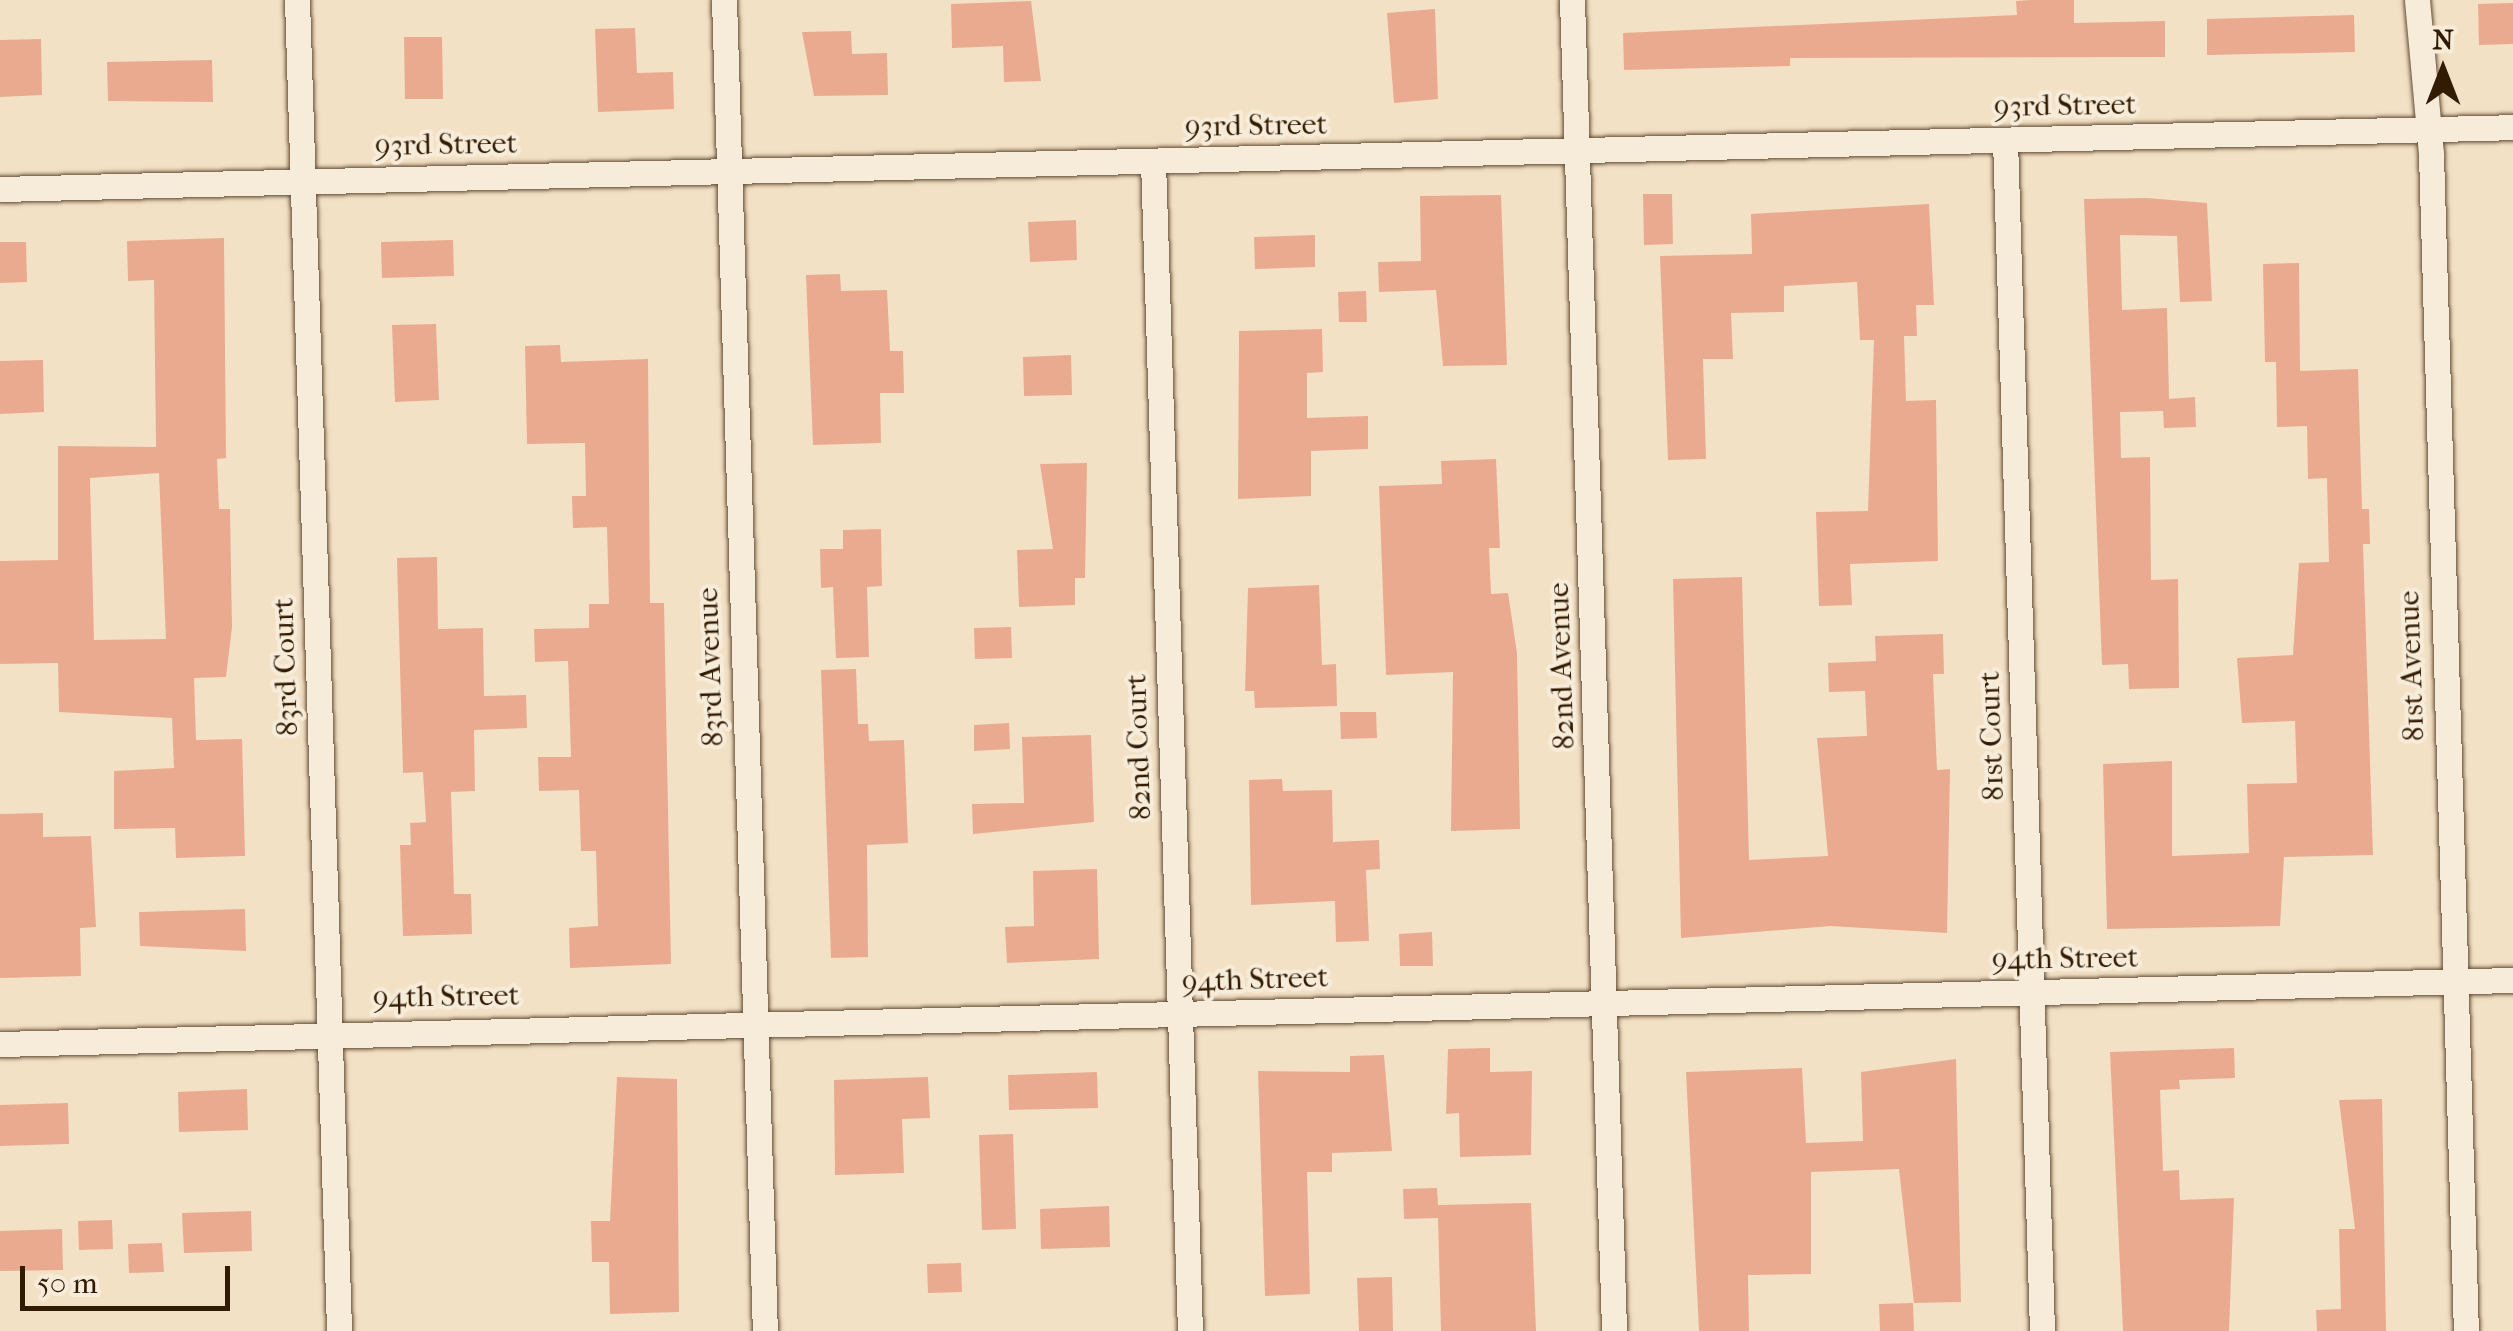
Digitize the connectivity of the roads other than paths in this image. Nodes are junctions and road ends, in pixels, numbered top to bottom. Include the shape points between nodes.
1 (297, 0) edge
2 (724, 0) edge
3 (1572, 0) edge
4 (2417, 0) edge
5 (2513, 127) edge
6 (2426, 129) junction
7 (2005, 140) junction
8 (1579, 150) junction
9 (1154, 161) junction
10 (728, 171) junction
11 (302, 181) junction
12 (0, 189) edge
13 (2513, 980) edge
14 (2454, 982) junction
15 (2032, 993) junction
16 (1604, 1001) junction
17 (1180, 1015) junction
18 (754, 1022) junction
19 (330, 1032) junction
20 (0, 1044) edge
21 (339, 1331) edge
22 (765, 1331) edge
23 (1190, 1331) edge
24 (1614, 1331) edge
25 (2042, 1331) edge
26 (2466, 1331) edge

1 - 11 street, 83rd Court
2 - 10 street, 83rd Avenue
3 - 8 street, 82nd Avenue
4 - 6 street, 81st Avenue
5 - 6 street, 93rd Street
6 - 7 street, 93rd Street
6 - 14 street, 81st Avenue
7 - 8 street, 93rd Street
7 - 15 street, 81st Court
8 - 9 street, 93rd Street
8 - 16 street, 82nd Avenue
9 - 10 street, 93rd Street
9 - 17 street, 82nd Court
10 - 11 street, 93rd Street
10 - 18 street, 83rd Avenue
11 - 12 street, 93rd Street
11 - 19 street, 83rd Court
13 - 14 street, 94th Street
14 - 15 street, 94th Street
14 - 26 street, 81st Avenue
15 - 16 street, 94th Street
15 - 25 street, 81st Court
16 - 17 street, 94th Street
16 - 24 street, 82nd Avenue
17 - 18 street, 94th Street
17 - 23 street, 82nd Court
18 - 19 street, 94th Street
18 - 22 street, 83rd Avenue
19 - 20 street, 94th Street
19 - 21 street, 83rd Court

